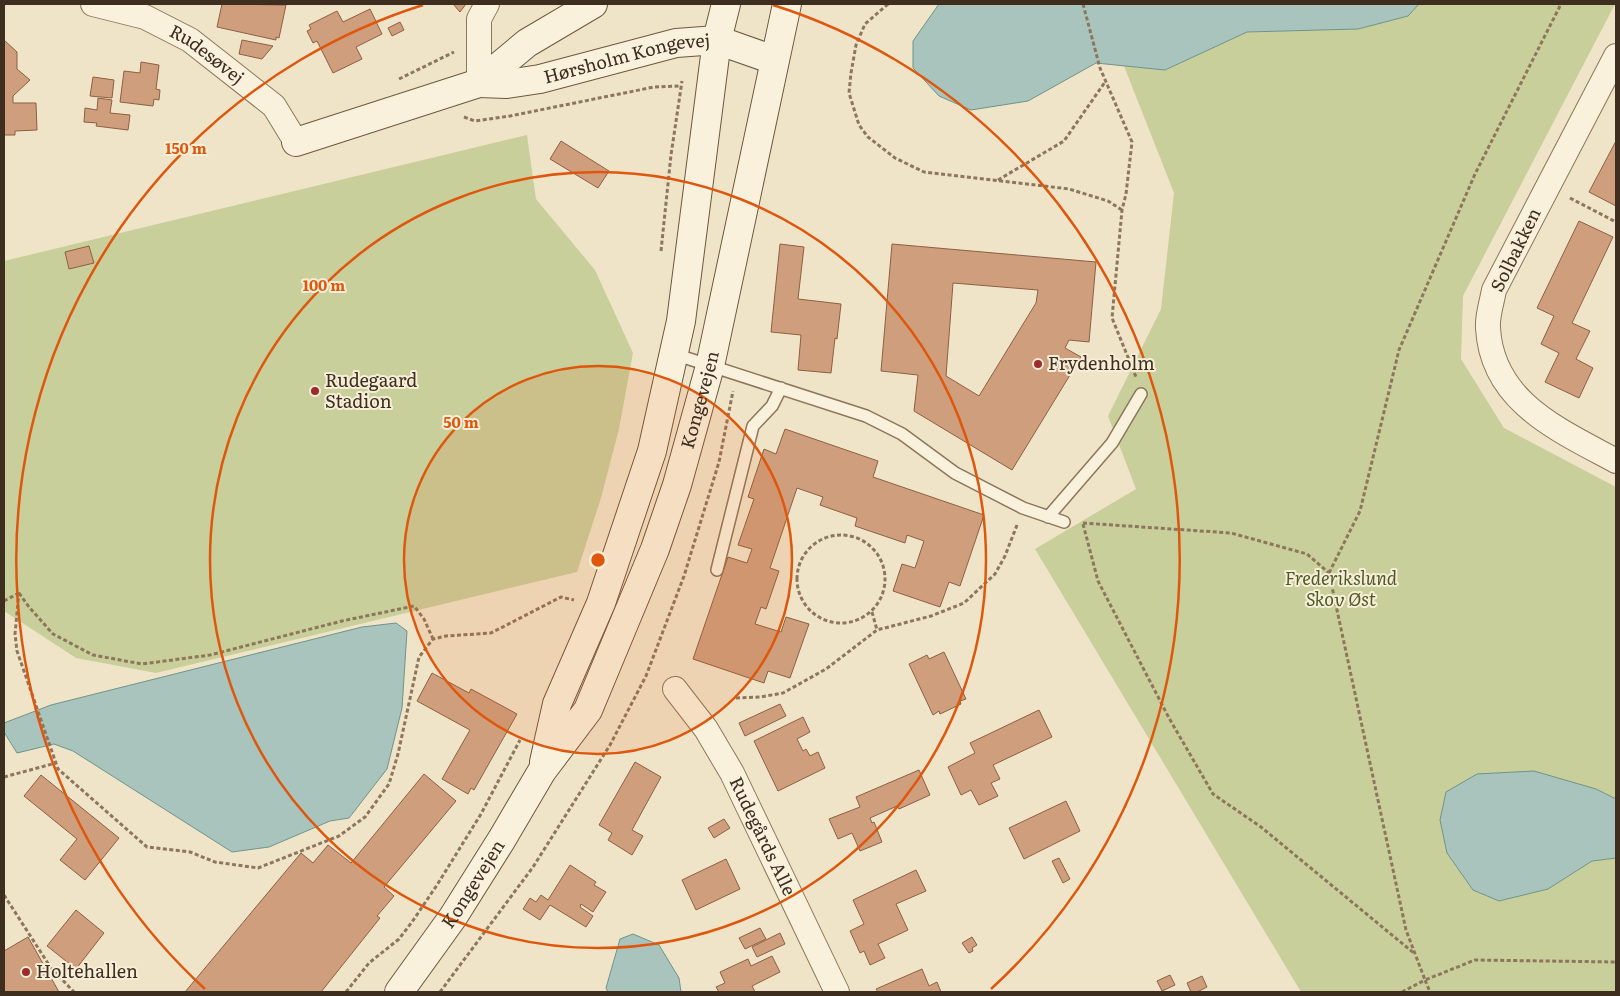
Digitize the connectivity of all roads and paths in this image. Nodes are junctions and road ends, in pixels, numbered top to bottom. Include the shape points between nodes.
1 (93, 4) edge
2 (487, 4) edge
3 (593, 4) edge
4 (726, 4) edge
5 (785, 4) edge
6 (888, 4) edge
7 (1083, 4) edge
8 (1561, 4) edge
9 (479, 39) junction
10 (717, 40) junction
11 (1616, 56) edge
12 (774, 60) junction
13 (394, 81) dead end
14 (1106, 82) junction
15 (479, 83) junction
16 (682, 86) dead end
17 (578, 101) dead end
18 (296, 142) joint
19 (998, 180) junction
20 (1548, 187) junction
21 (1122, 210) junction
22 (1616, 222) edge
23 (674, 354) junction
24 (710, 366) junction
25 (737, 374) junction
26 (781, 388) junction
27 (1141, 394) joint
28 (1616, 461) edge
29 (1023, 508) junction
30 (1048, 516) junction
31 (1064, 522) dead end
32 (717, 570) dead end
33 (1328, 573) junction
34 (19, 592) junction
35 (4, 601) edge
36 (581, 602) dead end
37 (872, 612) junction
38 (877, 630) junction
39 (434, 639) junction
40 (675, 689) dead end
41 (736, 698) dead end
42 (513, 753) dead end
43 (56, 763) junction
44 (542, 771) junction
45 (4, 777) edge
46 (4, 895) edge
47 (1415, 954) junction
48 (1616, 962) edge
49 (1425, 980) junction
50 (74, 992) edge
51 (346, 992) edge
52 (399, 992) edge
53 (440, 992) edge
54 (837, 992) edge
55 (1402, 992) edge
56 (1430, 992) edge

1 - 18 street, Rudesøvej via 145,17 190,40 274,106
2 - 9 street via 479,19
3 - 15 main road, Hørsholm Kongevej via 527,43
4 - 10 main road, Kongevejen
5 - 12 main road, Kongevejen
6 - 19 path via 865,24 856,45 849,93 859,125 868,137 894,158 924,172
7 - 14 path
8 - 33 path via 1475,174 1398,350 1360,511
9 - 13 path
9 - 15 street
10 - 12 main road, Hørsholm Kongevej
10 - 15 main road, Hørsholm Kongevej via 676,43 540,79 506,84
10 - 23 main road, Kongevejen
11 - 20 street, Solbakken
12 - 24 main road, Kongevejen
14 - 19 path via 1064,141
14 - 21 path via 1132,142
15 - 18 main road, Hørsholm Kongevej
16 - 17 path via 654,87
19 - 21 path via 1069,189 1108,201
20 - 22 path
20 - 28 street, Solbakken via 1494,290 1488,327 1494,361 1512,393 1547,423
21 - 27 path via 1112,318
23 - 24 lane
23 - 44 main road, Kongevejen via 652,451 601,604 557,704
24 - 25 lane
24 - 44 main road, Kongevejen via 677,485 655,549 599,685 588,710
25 - 26 lane
25 - 53 path via 719,462 684,576 646,676 610,745 533,867
26 - 29 lane via 874,419 902,434 955,473
26 - 32 lane via 772,406 754,426
27 - 30 lane via 1112,442
29 - 30 lane
29 - 38 path via 996,574 964,603 931,616
30 - 31 lane
33 - 47 path via 1406,930
33 - 47 path via 1307,554 1231,533 1082,523 1098,580 1169,718 1213,794 1261,827
34 - 35 path
34 - 39 path via 53,634 93,655 142,664 210,655 414,606
34 - 43 path via 14,634 17,651
36 - 39 path via 561,597 491,633
37 - 37 path via 882,598 886,579 882,560 871,546 855,536 837,534 819,540 805,552 797,569 797,588 805,605 819,618 836,624 855,622
37 - 38 path
38 - 41 path via 826,669 783,693 760,698
39 - 43 path via 419,657 389,784 365,817 338,836 258,868 215,862 190,852 147,847 58,769
40 - 54 street, Rudegårds Alle via 706,729 732,772
42 - 51 path via 481,814 412,922 399,939 369,962
43 - 45 path
44 - 52 main road, Kongevejen via 458,910
46 - 50 path via 51,968
47 - 49 path
48 - 49 path via 1475,960
49 - 55 path
49 - 56 path

